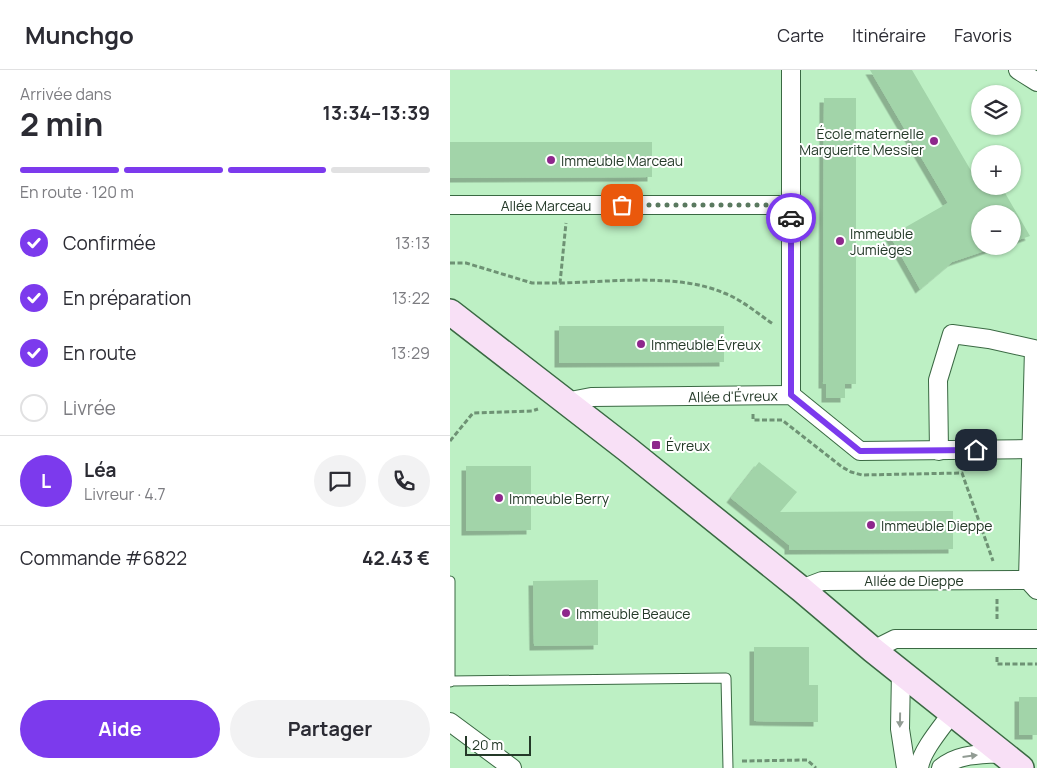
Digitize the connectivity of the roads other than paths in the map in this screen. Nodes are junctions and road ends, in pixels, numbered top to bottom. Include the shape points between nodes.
1 (791, 70) edge
2 (1018, 70) edge
3 (1037, 82) edge
4 (450, 205) edge
5 (791, 205) junction
6 (450, 312) edge
7 (791, 395) junction
8 (565, 402) junction
9 (1032, 449) junction
10 (938, 451) junction
11 (450, 581) edge
12 (1032, 585) edge
13 (801, 589) junction
14 (1037, 639) edge
15 (873, 650) junction
16 (901, 671) junction
17 (450, 682) edge
18 (952, 713) junction
19 (450, 722) edge
20 (1002, 753) junction
21 (728, 764) edge
22 (512, 768) edge
23 (906, 768) edge
24 (919, 768) edge
25 (940, 768) edge
26 (1021, 768) edge

1 - 5 street
2 - 3 street
4 - 5 street, Allée Marceau
5 - 7 street
6 - 8 street
7 - 8 street, Allée d'Évreux via 591,397
7 - 10 street, Allée d'Évreux via 860,451
8 - 13 street
9 - 10 street, Allée d'Évreux
9 - 10 street via 1034,348 952,334 938,380
9 - 12 street
11 - 17 lane
12 - 13 street, Allée de Dieppe via 997,580 822,580
13 - 15 street
14 - 15 street via 895,639
15 - 16 street
16 - 18 street
16 -> 23 street via 900,729
17 - 21 lane via 726,678
18 - 20 street
18 - 24 street
19 - 22 street
25 -> 20 street via 964,756
20 - 26 street

